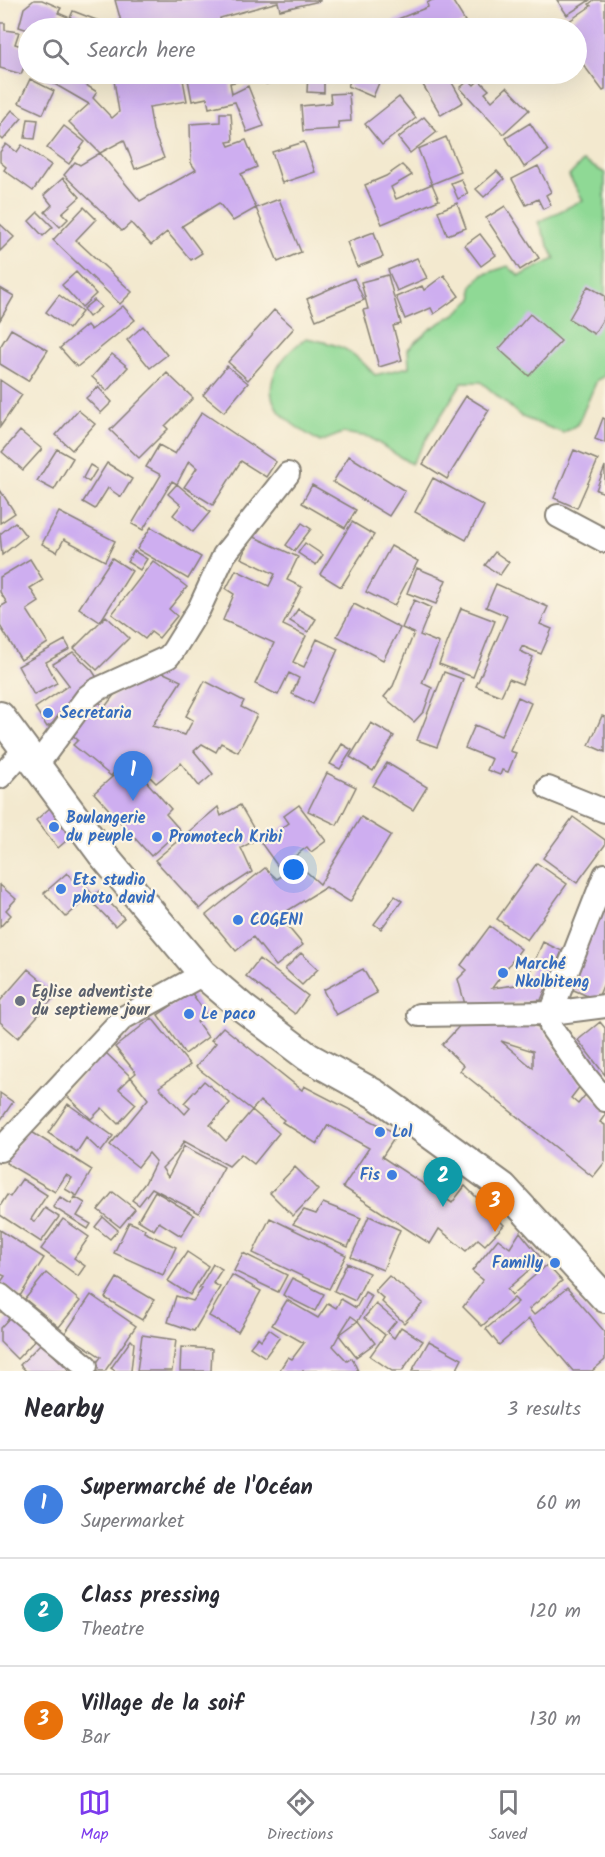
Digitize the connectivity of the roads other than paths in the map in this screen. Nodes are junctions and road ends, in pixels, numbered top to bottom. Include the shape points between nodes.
1 (288, 474) dead end
2 (558, 516) dead end
3 (605, 541) edge
4 (0, 716) edge
5 (31, 757) junction
6 (0, 777) edge
7 (548, 788) dead end
8 (605, 811) edge
9 (605, 875) edge
10 (203, 974) junction
11 (605, 1006) edge
12 (551, 1013) junction
13 (419, 1015) dead end
14 (605, 1100) edge
15 (0, 1150) edge
16 (0, 1295) edge
17 (605, 1298) edge
18 (86, 1366) dead end

1 - 5 street via 224,555 199,609 168,657 96,690
2 - 3 street
4 - 5 main road
5 - 6 street
5 - 10 main road via 102,854
7 - 8 street
9 - 12 street
10 - 15 street via 123,1018
10 - 17 main road via 308,1057 375,1094 503,1187
11 - 12 street
12 - 13 street
12 - 14 street via 551,1028
16 - 18 street

